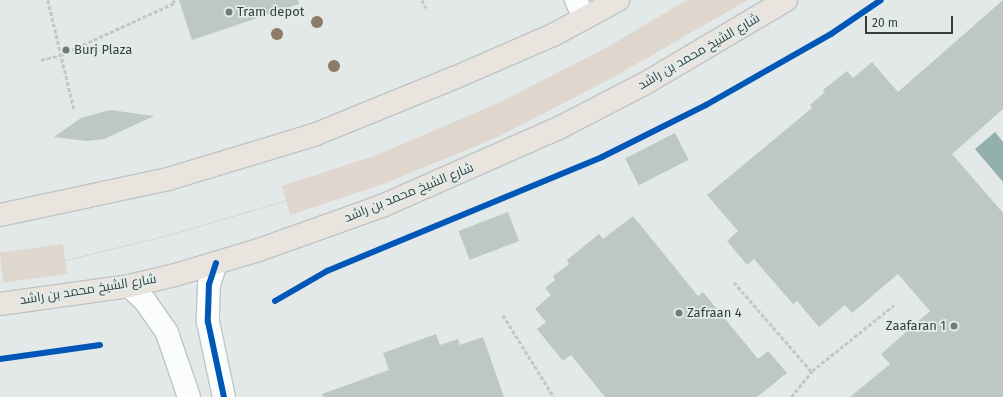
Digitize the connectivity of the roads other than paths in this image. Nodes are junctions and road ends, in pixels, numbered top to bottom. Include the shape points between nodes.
1 (618, 0) edge
2 (786, 0) edge
3 (580, 9) edge
4 (0, 215) edge
5 (216, 263) junction
6 (129, 286) junction
7 (0, 304) edge
8 (188, 397) edge
9 (224, 397) edge

1 - 3 main road
2 - 5 main road, شارع الشيخ محمد بن راشد via 644,84 471,169 382,206
3 - 4 main road via 454,78 314,135 168,179
5 - 6 main road, شارع الشيخ محمد بن راشد
5 - 9 street via 209,284 208,322
6 - 7 main road, شارع الشيخ محمد بن راشد
6 - 8 street via 145,301 167,333

